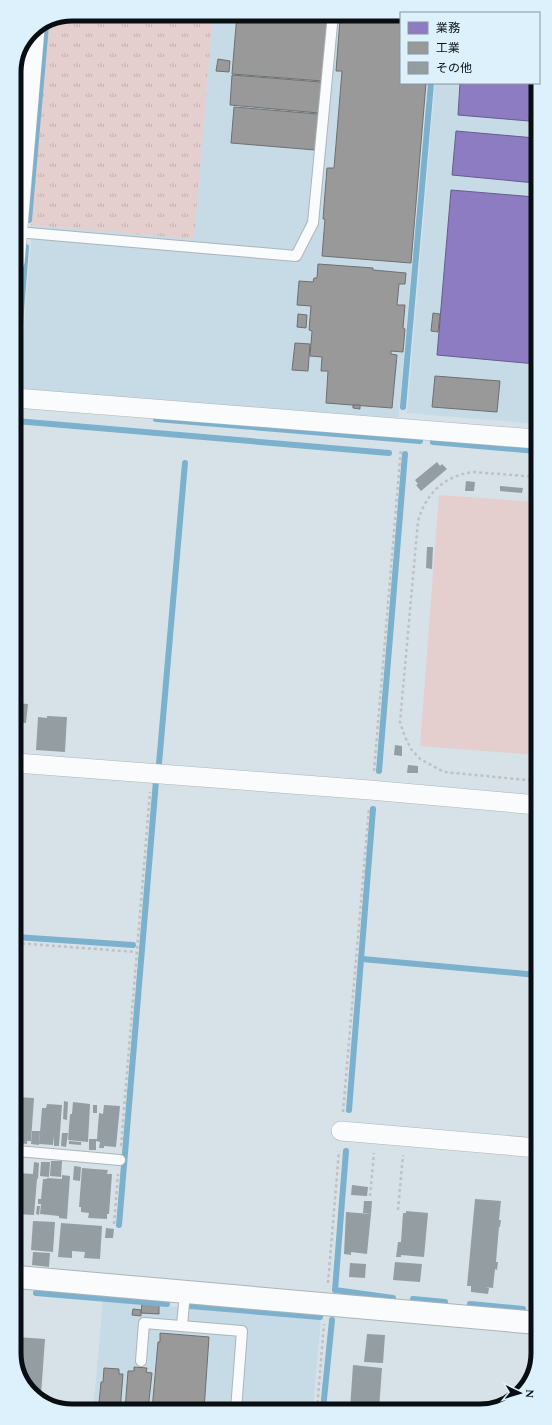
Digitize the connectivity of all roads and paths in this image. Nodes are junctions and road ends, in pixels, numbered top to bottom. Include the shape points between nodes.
1 (332, 21) edge
2 (34, 39) edge
3 (21, 179) edge
4 (21, 232) edge
5 (21, 398) edge
6 (531, 439) edge
7 (401, 448) dead end
8 (531, 477) edge
9 (21, 763) edge
10 (151, 773) junction
11 (531, 780) edge
12 (372, 790) junction
13 (531, 804) edge
14 (21, 943) edge
15 (136, 952) junction
16 (341, 1131) junction
17 (376, 1134) junction
18 (404, 1136) junction
19 (531, 1147) edge
20 (21, 1151) edge
21 (120, 1160) junction
22 (370, 1196) dead end
23 (398, 1210) dead end
24 (114, 1224) dead end
25 (21, 1277) edge
26 (185, 1292) junction
27 (326, 1304) junction
28 (531, 1322) edge
29 (182, 1326) junction
30 (141, 1361) dead end
31 (236, 1404) edge
32 (317, 1404) edge

1 - 4 lane via 313,223 296,256
2 - 3 street
5 - 6 street
7 - 12 path
8 - 11 path via 464,473 450,478 439,486 425,502 418,521 400,722 410,749 420,759 444,772
9 - 10 street
10 - 12 street
10 - 15 path
12 - 13 street
12 - 16 path
14 - 15 path
15 - 21 path
16 - 17 street
16 - 27 path
17 - 18 street
17 - 22 path
18 - 19 street
18 - 23 path
20 - 21 lane
21 - 24 path
25 - 26 street
26 - 27 street
26 - 29 lane
27 - 28 street
27 - 32 path
29 - 30 lane via 144,1323
29 - 31 lane via 242,1330

